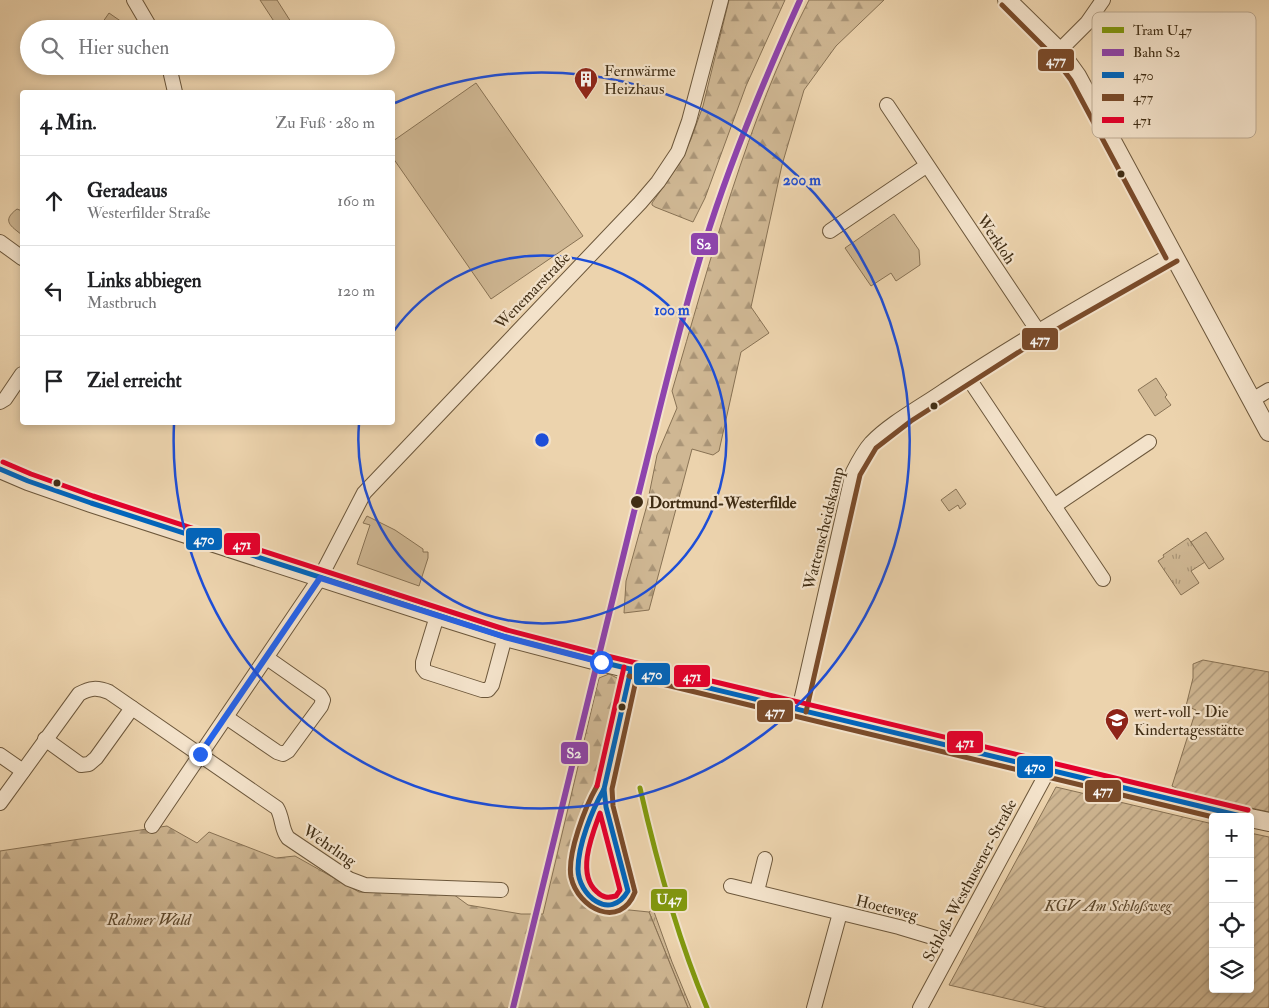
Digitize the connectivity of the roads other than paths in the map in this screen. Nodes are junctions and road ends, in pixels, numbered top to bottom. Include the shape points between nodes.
1 (134, 0) edge
2 (721, 0) edge
3 (1007, 0) edge
4 (1103, 0) edge
5 (1095, 12) edge
6 (1092, 16) edge
7 (146, 20) edge
8 (1059, 51) junction
9 (171, 75) edge
10 (175, 90) edge
11 (1092, 104) edge
12 (886, 105) dead end
13 (1110, 138) edge
14 (926, 166) junction
15 (830, 231) dead end
16 (0, 242) edge
17 (1173, 254) junction
18 (20, 257) edge
19 (1038, 331) junction
20 (967, 376) junction
21 (20, 377) edge
22 (1269, 390) edge
23 (1252, 400) junction
24 (0, 402) edge
25 (1269, 432) edge
26 (1149, 442) dead end
27 (0, 469) edge
28 (1054, 506) junction
29 (320, 578) junction
30 (1103, 580) dead end
31 (437, 616) junction
32 (505, 637) junction
33 (267, 658) junction
34 (132, 708) junction
35 (799, 710) junction
36 (226, 717) junction
37 (45, 739) junction
38 (200, 754) junction
39 (0, 755) edge
40 (1049, 769) junction
41 (23, 771) junction
42 (0, 804) edge
43 (1230, 813) edge
44 (1254, 819) edge
45 (1269, 822) edge
46 (152, 826) dead end
47 (764, 859) dead end
48 (731, 886) dead end
49 (500, 890) dead end
50 (757, 891) junction
51 (840, 913) junction
52 (953, 946) junction
53 (814, 1008) edge
54 (920, 1008) edge

1 - 7 street
2 - 29 street, Wenemarstraße via 689,121 678,152 658,182 364,493
3 - 8 street
4 - 5 street
6 - 8 street
8 - 11 street
9 - 10 street
12 - 14 street, Werkloh
13 - 17 street
14 - 15 street
14 - 19 street, Werkloh
16 - 18 street
17 - 19 street, Wattenscheidskamp
17 - 23 street
19 - 20 street, Wattenscheidskamp
20 - 28 street
20 - 35 street, Wattenscheidskamp via 888,429 860,457 853,472
21 - 24 street
22 - 23 street
23 - 25 street
26 - 28 street
27 - 29 street via 91,503
28 - 30 street
29 - 31 street
29 - 33 street, Wenemarstraße
31 - 32 street
31 - 32 street via 422,662 423,668 426,672 482,690 488,690 492,685
32 - 35 street
33 - 36 street, Wenemarstraße
33 - 36 street via 320,695 323,700 321,706 288,752 283,754
34 - 37 street, Wehrling via 109,692 88,688 79,694
34 - 37 street via 89,764 82,765
34 - 38 street, Wehrling
35 - 40 street
36 - 38 street, Wenemarstraße
37 - 41 street, Wehrling
38 - 46 street, Wenemarstraße
38 - 49 street, Wehrling via 277,808 288,838 349,880 365,885
39 - 41 street
40 - 43 street
40 - 52 street, Schloß-Westhusener-Straße
41 - 42 street, Wehrling
44 - 45 street
47 - 50 street
48 - 50 street, Hoeteweg
50 - 51 street, Hoeteweg
51 - 52 street, Hoeteweg via 899,927
51 - 53 street, Hoeteweg
52 - 54 street, Schloß-Westhusener-Straße

